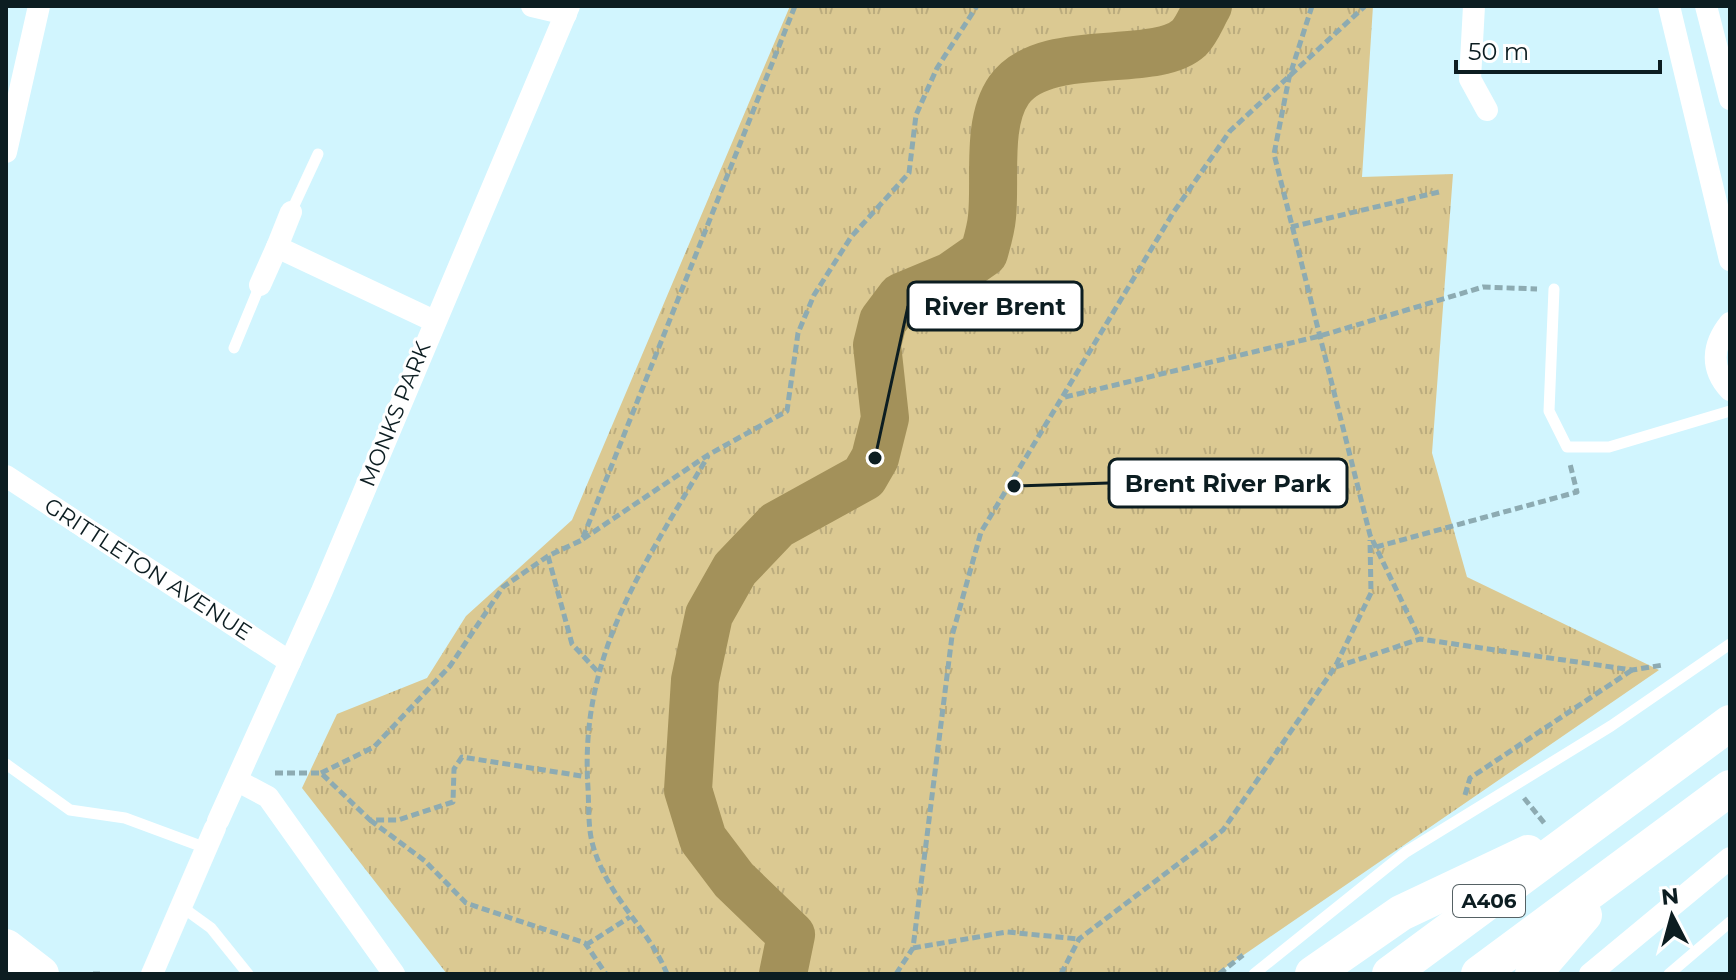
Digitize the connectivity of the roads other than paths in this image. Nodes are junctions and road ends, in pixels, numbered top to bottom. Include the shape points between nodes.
1 (39, 6) edge
2 (532, 6) edge
3 (1474, 6) edge
4 (1669, 6) edge
5 (1706, 6) edge
6 (568, 10) edge
7 (1730, 99) edge
8 (1487, 110) dead end
9 (6, 152) edge
10 (318, 154) dead end
11 (291, 212) joint
12 (277, 247) junction
13 (1730, 260) edge
14 (260, 285) joint
15 (1554, 289) road end
16 (434, 321) junction
17 (1730, 323) edge
18 (234, 348) dead end
19 (1730, 390) edge
20 (1730, 411) edge
21 (6, 476) edge
22 (1730, 644) edge
23 (290, 662) junction
24 (1730, 723) edge
25 (6, 764) edge
26 (240, 776) junction
27 (1730, 788) edge
28 (1588, 827) junction
29 (213, 832) junction
30 (1730, 858) edge
31 (1623, 869) junction
32 (182, 907) junction
33 (1730, 922) edge
34 (6, 947) edge
35 (1598, 971) edge
36 (41, 974) edge
37 (152, 974) edge
38 (248, 974) edge
39 (394, 974) edge
40 (1254, 974) edge
41 (1313, 974) edge
42 (1390, 974) edge
43 (1479, 974) edge
44 (1533, 974) edge
45 (1669, 974) edge

1 - 9 street
2 - 6 street
3 - 8 street via 1470,79
4 - 13 street
5 - 7 street
6 - 16 street, MONKS PARK
10 - 11 lane
11 - 12 street
12 - 14 street
12 - 16 street
14 - 18 lane
15 - 20 lane via 1549,411 1567,447 1609,447
16 - 23 street, MONKS PARK
17 - 19 street via 1714,354
21 - 23 street, GRITTLETON AVENUE
22 - 40 lane via 1611,726 1406,852
23 - 26 street, MONKS PARK
24 - 28 main road, A406
25 - 29 lane via 70,810
26 - 29 street, MONKS PARK
26 - 39 street via 268,797
27 - 31 main road, A406
28 - 41 main road via 1433,895
28 - 42 main road, A406
29 - 32 street, MONKS PARK
30 - 35 street
31 - 43 main road, A406
31 - 44 main road
32 - 37 street, MONKS PARK
32 - 38 lane via 211,928
33 - 45 lane
34 - 36 main road

